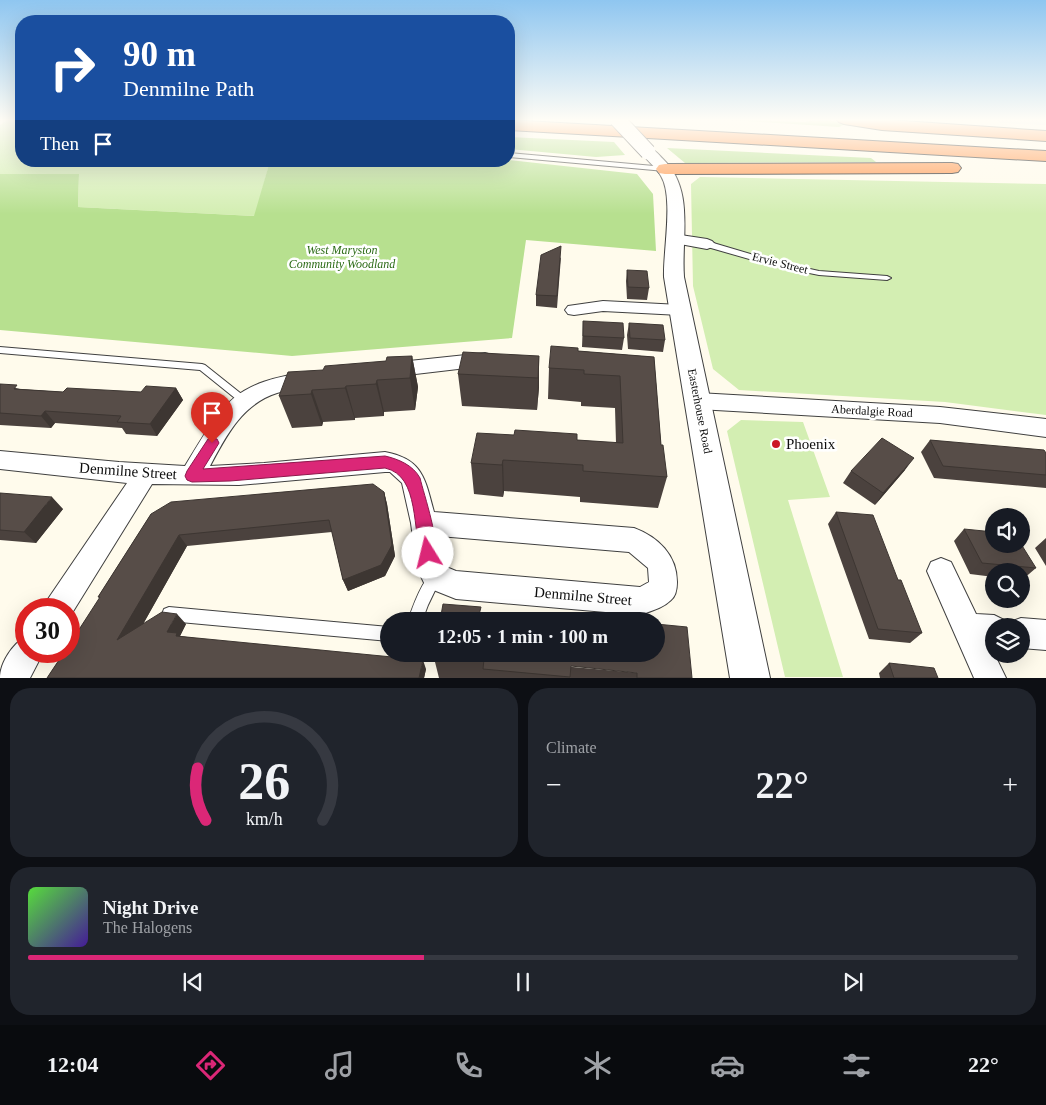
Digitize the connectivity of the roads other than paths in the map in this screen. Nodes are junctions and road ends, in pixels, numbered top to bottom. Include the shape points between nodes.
1 (647, 151) edge
2 (944, 151) edge
3 (515, 156) edge
4 (1046, 156) edge
5 (665, 169) junction
6 (1046, 169) edge
7 (674, 239) junction
8 (708, 244) joint
9 (887, 278) dead end
10 (574, 310) dead end
11 (680, 310) junction
12 (0, 350) edge
13 (506, 358) edge
14 (369, 372) edge
15 (324, 377) edge
16 (244, 400) junction
17 (698, 401) junction
18 (1046, 428) edge
19 (0, 460) edge
20 (146, 474) junction
21 (192, 476) junction
22 (424, 524) junction
23 (941, 571) dead end
24 (436, 578) junction
25 (65, 598) edge
26 (419, 612) edge
27 (169, 614) edge
28 (981, 629) edge
29 (380, 633) edge
30 (1030, 634) edge
31 (1046, 635) edge
32 (22, 663) edge
33 (12, 678) edge
34 (750, 678) edge
35 (990, 678) edge

1 - 5 street, Easterhouse Road, bridge
2 - 4 highway
3 - 5 lane
5 - 6 highway
5 - 7 street, Easterhouse Road via 674,190
7 - 8 street, Ervie Street
7 - 11 street, Easterhouse Road via 672,259
8 - 9 lane, Ervie Street via 801,269 843,276
10 - 11 street via 603,299
11 - 17 street, Easterhouse Road
12 - 16 lane via 202,367
13 - 14 street
15 - 16 street via 291,381
16 - 21 street via 233,410
17 - 18 street, Aberdalgie Road via 940,416
17 - 34 street, Easterhouse Road
19 - 20 street, Denmilne Street
20 - 21 street, Denmilne Street
20 - 25 street
21 - 22 street, Denmilne Street via 385,462 396,464 412,478
22 - 24 street, Denmilne Street via 431,568
22 - 24 street, Denmilne Street via 634,540 653,552 664,576 663,589 640,601 456,585
23 - 28 street
24 - 26 lane
27 - 29 lane
28 - 35 street
30 - 31 street
32 - 33 street

